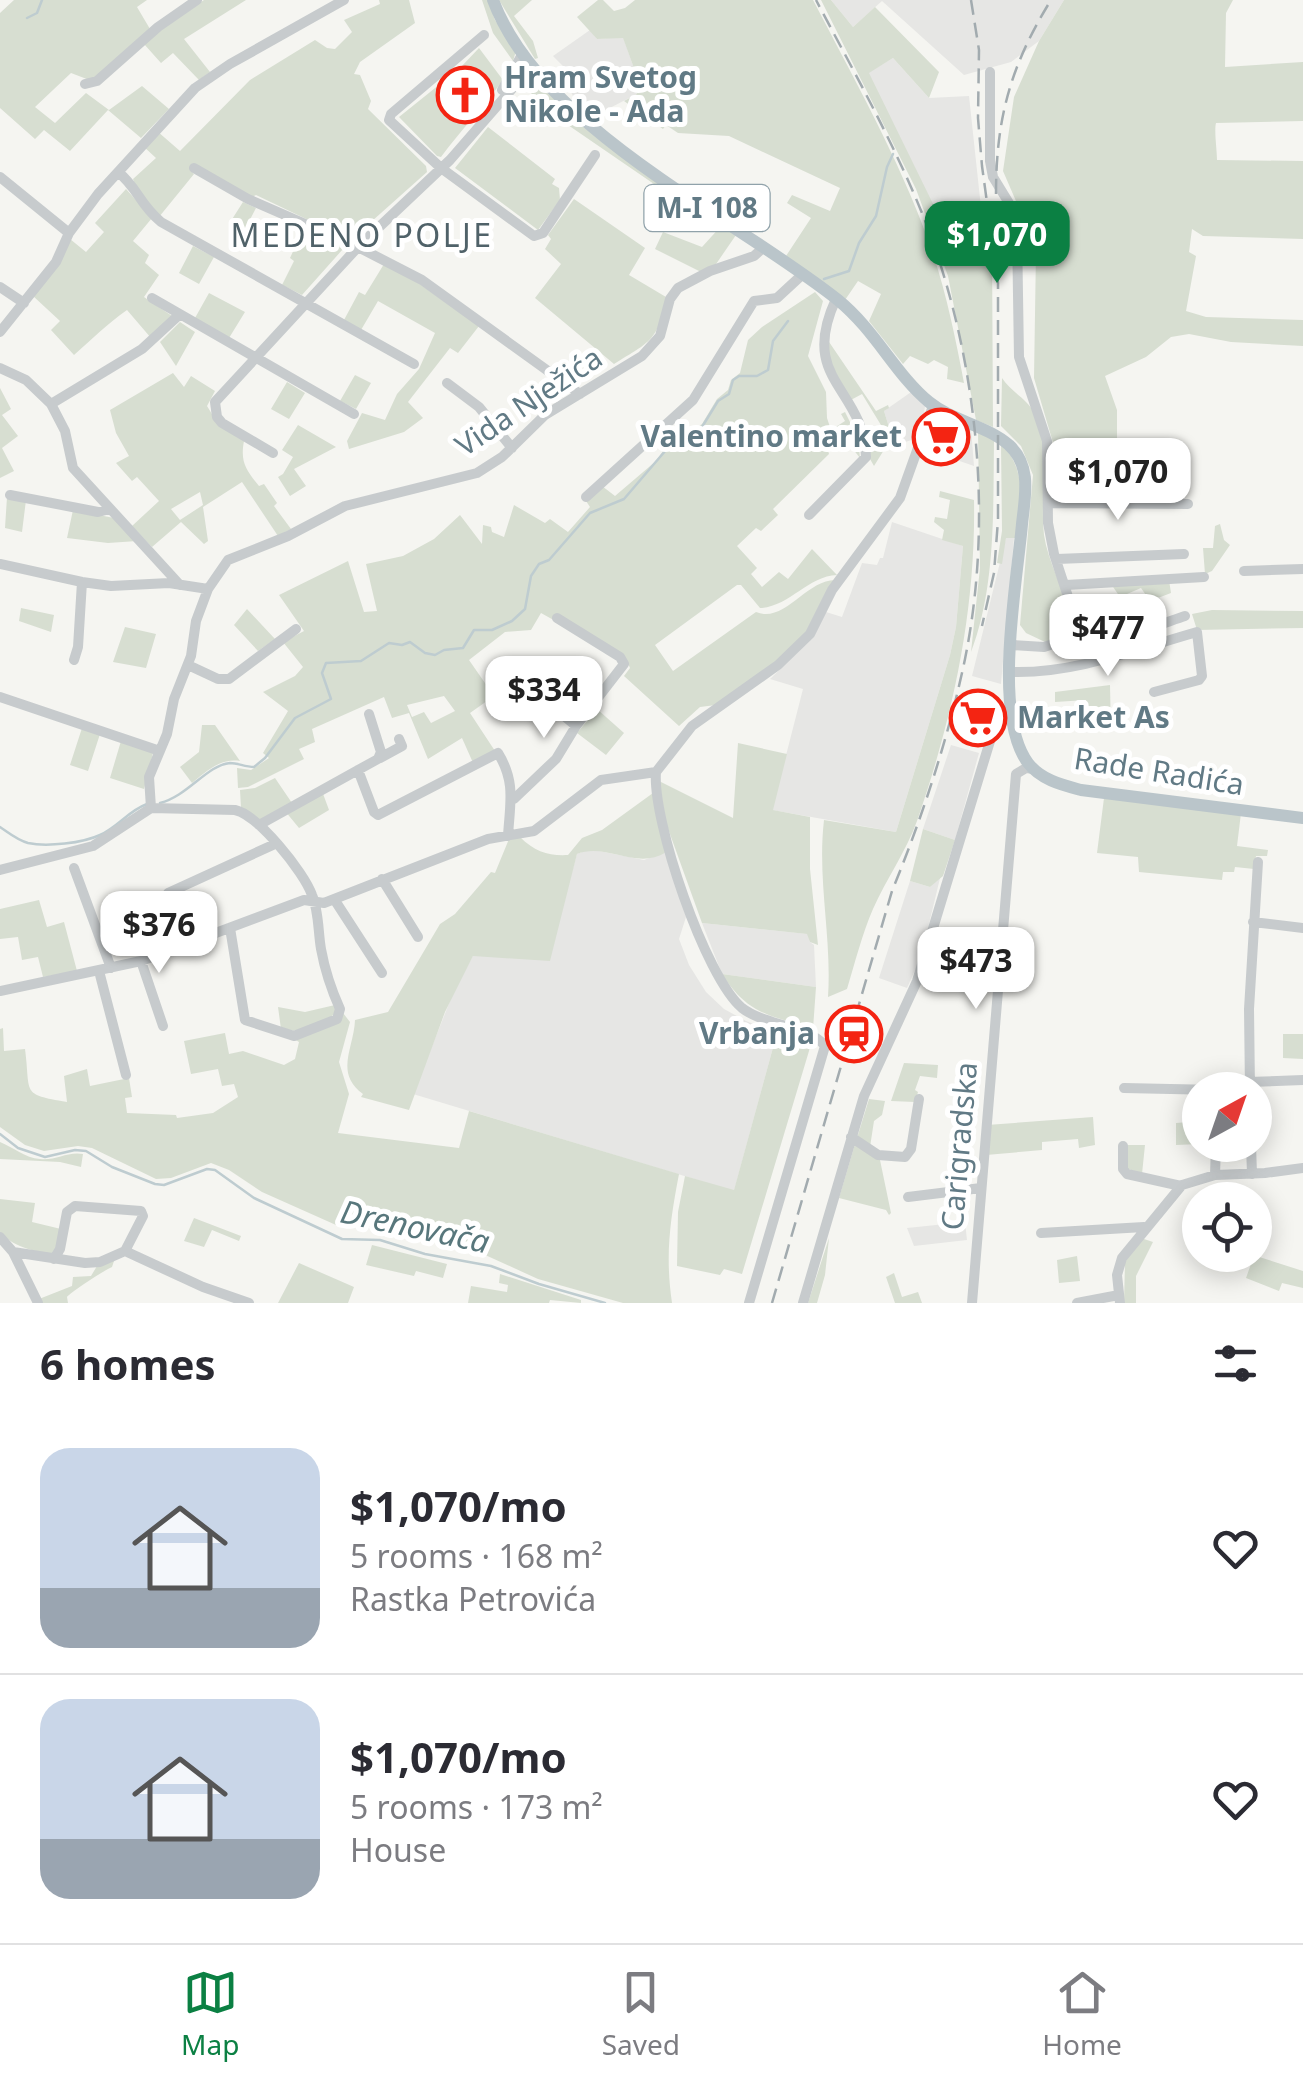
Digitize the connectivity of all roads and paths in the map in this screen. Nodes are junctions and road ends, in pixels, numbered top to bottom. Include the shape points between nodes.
1 (197, 0) edge
2 (344, 0) edge
3 (493, 0) edge
4 (484, 34) dead end
5 (523, 53) junction
6 (532, 66) junction
7 (990, 72) dead end
8 (85, 84) dead end
9 (482, 120) junction
10 (595, 155) dead end
11 (194, 168) dead end
12 (441, 168) junction
13 (118, 172) junction
14 (0, 177) edge
15 (69, 232) junction
16 (764, 246) junction
17 (358, 247) junction
18 (803, 274) junction
19 (0, 287) edge
20 (152, 298) dead end
21 (836, 299) junction
22 (24, 303) junction
23 (304, 303) junction
24 (179, 315) junction
25 (0, 332) edge
26 (255, 359) junction
27 (414, 364) dead end
28 (0, 368) edge
29 (448, 383) dead end
30 (580, 394) junction
31 (51, 404) junction
32 (933, 406) junction
33 (354, 414) dead end
34 (512, 448) junction
35 (273, 453) dead end
36 (10, 495) dead end
37 (586, 497) dead end
38 (1049, 502) junction
39 (1188, 504) dead end
40 (110, 509) junction
41 (809, 515) dead end
42 (1184, 554) dead end
43 (1057, 559) junction
44 (0, 564) edge
45 (1303, 568) edge
46 (1244, 571) dead end
47 (1204, 577) dead end
48 (82, 582) junction
49 (1066, 585) junction
50 (181, 586) junction
51 (208, 590) junction
52 (1186, 616) dead end
53 (557, 618) dead end
54 (296, 628) dead end
55 (1059, 642) junction
56 (1012, 645) junction
57 (74, 660) dead end
58 (188, 665) junction
59 (536, 670) dead end
60 (1010, 672) junction
61 (528, 685) junction
62 (1154, 692) dead end
63 (0, 697) edge
64 (501, 701) dead end
65 (1010, 706) junction
66 (369, 714) dead end
67 (997, 721) junction
68 (576, 726) junction
69 (1014, 727) junction
70 (399, 738) dead end
71 (1019, 746) junction
72 (160, 751) junction
73 (378, 759) junction
74 (1034, 768) junction
75 (358, 770) junction
76 (656, 772) junction
77 (1016, 774) junction
78 (514, 799) junction
79 (151, 808) junction
80 (1303, 818) edge
81 (258, 825) junction
82 (508, 836) junction
83 (275, 844) junction
84 (1258, 862) dead end
85 (74, 868) dead end
86 (0, 870) edge
87 (382, 880) junction
88 (168, 893) dead end
89 (334, 899) junction
90 (314, 901) junction
91 (1253, 922) junction
92 (230, 928) junction
93 (1303, 928) edge
94 (418, 937) dead end
95 (141, 961) junction
96 (105, 970) junction
97 (382, 973) dead end
98 (0, 991) edge
99 (163, 1026) dead end
100 (1250, 1072) edge
101 (126, 1076) dead end
102 (1303, 1080) edge
103 (1272, 1084) edge
104 (1124, 1088) dead end
105 (1182, 1089) edge
106 (919, 1099) dead end
107 (851, 1137) junction
108 (1123, 1146) dead end
109 (1216, 1162) edge
110 (1252, 1162) edge
111 (1303, 1168) edge
112 (1252, 1174) junction
113 (1216, 1175) junction
114 (1181, 1186) junction
115 (980, 1188) junction
116 (908, 1197) dead end
117 (1144, 1227) junction
118 (1041, 1233) dead end
119 (0, 1237) edge
120 (125, 1251) junction
121 (13, 1252) junction
122 (54, 1259) junction
123 (1120, 1299) edge
124 (38, 1303) edge
125 (249, 1303) edge
126 (749, 1303) edge
127 (803, 1303) edge
128 (972, 1303) edge
129 (1077, 1303) edge

1 - 8 street
2 - 13 street via 202,81
3 - 5 main road, M-I 108
4 - 12 street via 389,117
5 - 6 main road, M-I 108
5 - 9 street
6 - 9 street
6 - 16 main road, M-I 108 via 607,138
7 - 38 street via 990,161 1014,217 1019,356 1047,440
9 - 12 street
10 - 12 street via 538,237
11 - 17 street
12 - 17 street
13 - 15 street
13 - 23 street via 161,222
14 - 15 street
15 - 22 street via 56,262
16 - 18 main road, M-I 108
16 - 30 street, Vida Nježića via 678,288 656,342
17 - 23 street
17 - 30 street via 434,287
18 - 21 main road, M-I 108
18 - 37 street via 779,297 754,302 692,400
19 - 22 street
20 - 24 street
21 - 32 main road, M-I 108
21 - 41 street via 822,347 862,430 866,457
22 - 25 street
23 - 26 street
23 - 27 street
24 - 26 street
24 - 31 street via 142,349
26 - 33 street
26 - 35 street via 214,410 222,423
28 - 31 street via 26,380
29 - 34 street via 482,410
30 - 34 street, Vida Nježića via 545,415
31 - 40 street via 73,468
32 - 56 main road, Rade Radića / M-I 108 via 996,436 1024,468
32 - 76 street via 900,498 832,590 810,634 692,726
34 - 51 street, Vida Nježića via 468,476 354,503 234,556
36 - 40 street
38 - 39 street
38 - 43 street
40 - 50 street
42 - 43 street
43 - 49 street
44 - 48 street
45 - 46 street
47 - 49 street
48 - 50 street
48 - 57 street
49 - 55 street via 1074,618
50 - 51 street
51 - 58 street
52 - 55 street via 1090,644 1068,648
53 - 68 street via 624,664
54 - 58 street via 228,679
55 - 56 street
56 - 60 main road, Rade Radića / M-I 108
58 - 72 street
59 - 61 street
60 - 62 street via 1099,660 1197,632 1202,676
60 - 65 main road, Rade Radića / M-I 108
61 - 64 street
61 - 68 street
63 - 72 street
65 - 67 street
65 - 69 main road, Rade Radića / M-I 108
66 - 73 street
67 - 69 street
67 - 107 street via 916,981
68 - 78 street via 556,758
69 - 71 main road, Rade Radića / M-I 108
70 - 73 street via 402,746
71 - 74 main road, Rade Radića / M-I 108
71 - 77 street, Carigradska
72 - 79 street via 148,783
73 - 75 street
74 - 77 street
74 - 80 main road, Rade Radića via 1081,790
75 - 78 street via 378,815 498,753
75 - 81 street
76 - 82 street via 601,780 534,830
76 - 126 street via 656,801 676,872 724,988 747,1012 816,1036 825,1046
77 - 115 street, Carigradska
78 - 82 street
79 - 81 street via 234,810
79 - 86 street via 93,846
81 - 83 street
82 - 87 street
83 - 88 street
83 - 90 street
84 - 91 street
85 - 96 street
87 - 89 street
87 - 94 street
89 - 90 street
89 - 97 street
90 - 92 street
90 - 92 street via 328,983 340,1012 332,1023 304,1034 286,1035 245,1020
91 - 93 street
91 - 100 street
92 - 95 street
95 - 96 street
95 - 99 street
96 - 98 street
96 - 101 street
102 - 103 street
104 - 105 street
106 - 107 street via 906,1157 878,1155
107 - 127 street
108 - 114 street via 1127,1174
109 - 113 street
110 - 112 street
111 - 112 street
112 - 113 street
113 - 114 street
114 - 117 street
115 - 116 street
115 - 128 street, Carigradska
117 - 118 street
117 - 123 street via 1119,1263
119 - 121 street
120 - 122 street via 96,1263
120 - 122 street via 141,1211 73,1206
120 - 125 street
121 - 122 street
121 - 124 street
123 - 129 street

